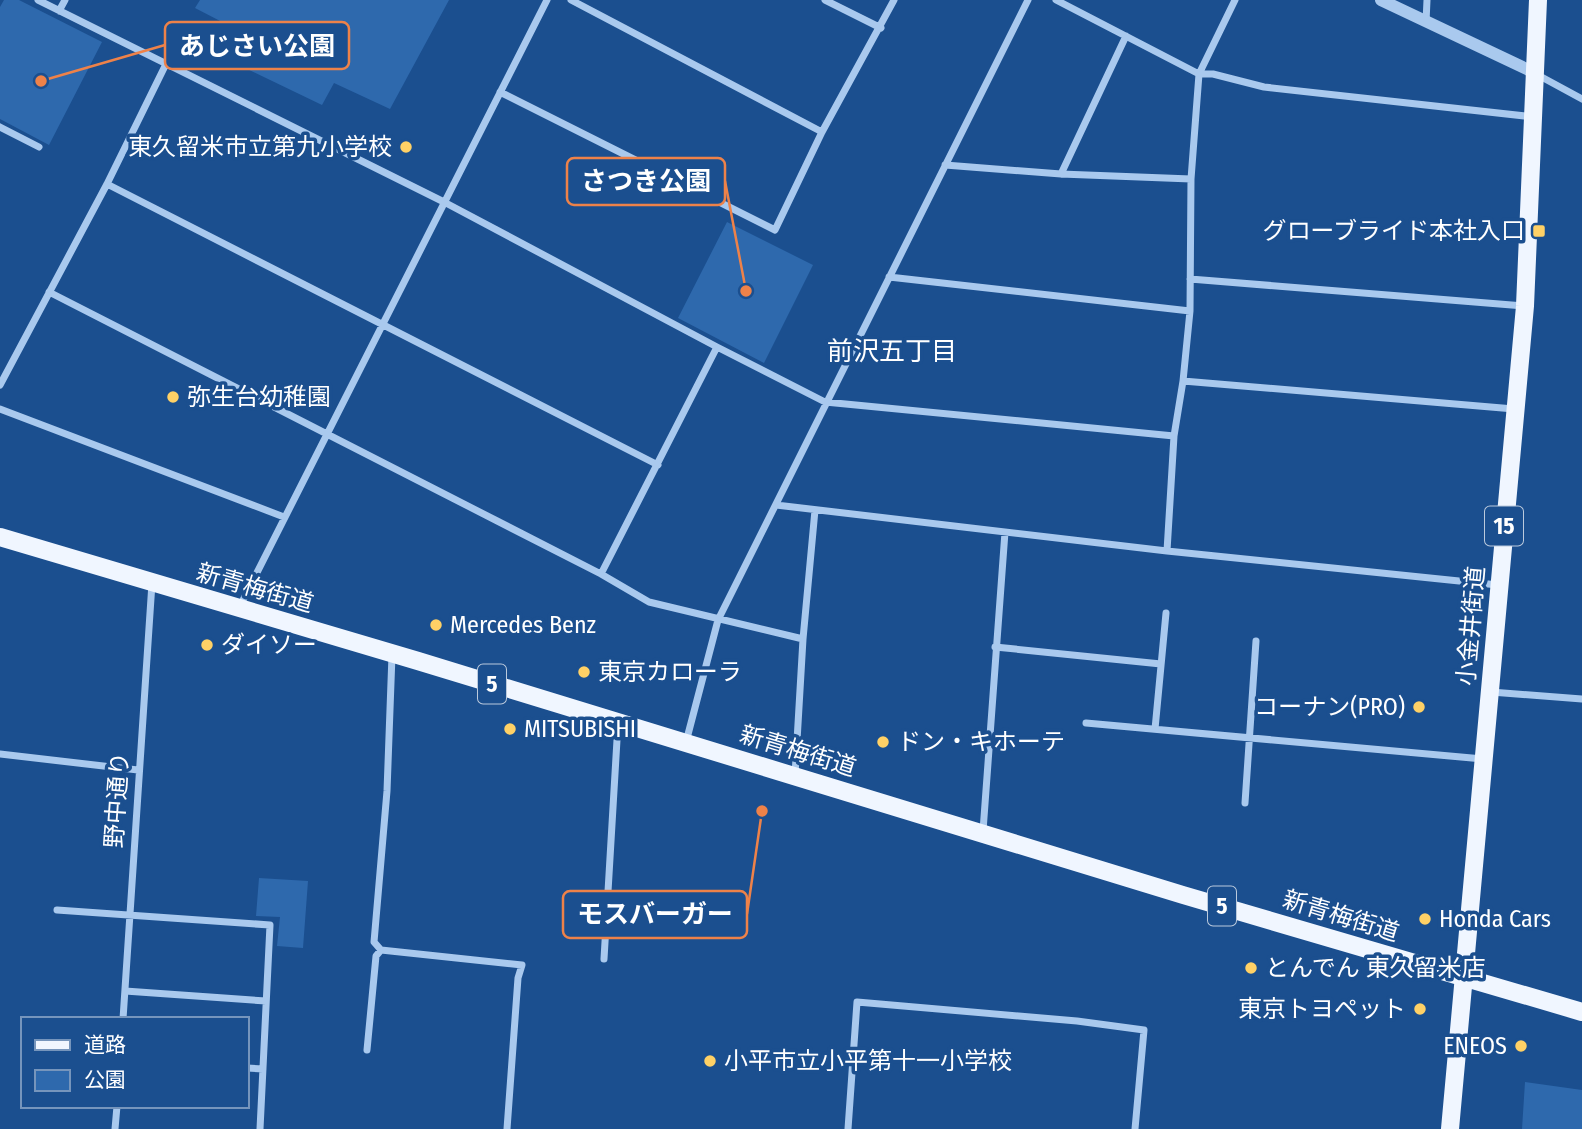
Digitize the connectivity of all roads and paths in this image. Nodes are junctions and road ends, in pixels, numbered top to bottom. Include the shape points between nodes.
1 (38, 0) edge
2 (65, 0) edge
3 (547, 0) edge
4 (571, 0) edge
5 (825, 0) edge
6 (894, 0) edge
7 (1028, 0) edge
8 (1056, 0) edge
9 (1235, 0) edge
10 (1381, 0) edge
11 (1427, 0) edge
12 (1538, 0) edge
13 (59, 11) junction
14 (1426, 22) junction
15 (881, 28) junction
16 (1126, 36) junction
17 (166, 64) junction
18 (1199, 74) junction
19 (1535, 74) junction
20 (500, 92) junction
21 (1582, 99) edge
22 (1534, 117) junction
23 (1, 128) edge
24 (822, 132) junction
25 (39, 147) dead end
26 (945, 165) junction
27 (1061, 174) junction
28 (1191, 179) junction
29 (107, 184) junction
30 (444, 202) junction
31 (890, 277) junction
32 (1190, 279) junction
33 (50, 292) junction
34 (1525, 306) junction
35 (1190, 311) junction
36 (383, 323) junction
37 (717, 347) junction
38 (1183, 381) junction
39 (0, 385) edge
40 (825, 402) junction
41 (0, 409) edge
42 (1515, 409) junction
43 (326, 433) junction
44 (1174, 436) junction
45 (658, 465) junction
46 (775, 505) junction
47 (815, 510) junction
48 (284, 517) junction
49 (1005, 532) junction
50 (0, 537) edge
51 (1167, 551) junction
52 (601, 574) junction
53 (152, 583) junction
54 (1499, 585) junction
55 (238, 609) junction
56 (1166, 613) dead end
57 (718, 620) junction
58 (803, 639) junction
59 (1256, 641) dead end
60 (995, 647) junction
61 (392, 653) junction
62 (1161, 664) junction
63 (1490, 692) junction
64 (1582, 699) edge
65 (618, 722) junction
66 (1086, 723) dead end
67 (1154, 729) junction
68 (1250, 738) junction
69 (685, 742) junction
70 (0, 754) edge
71 (1483, 759) junction
72 (138, 770) junction
73 (795, 776) junction
74 (1245, 803) dead end
75 (983, 832) junction
76 (57, 911) dead end
77 (130, 916) junction
78 (381, 950) junction
79 (604, 959) dead end
80 (1462, 977) junction
81 (125, 991) junction
82 (266, 1001) junction
83 (1582, 1012) edge
84 (123, 1017) edge
85 (367, 1050) dead end
86 (248, 1068) edge
87 (263, 1069) junction
88 (117, 1108) edge
89 (116, 1129) edge
90 (260, 1129) edge
91 (507, 1129) edge
92 (848, 1129) edge
93 (1135, 1129) edge
94 (1450, 1129) edge

1 - 13 street
2 - 13 street
3 - 20 street
4 - 24 street
5 - 15 street
6 - 15 street
7 - 26 street
8 - 16 street
9 - 18 street
10 - 14 street
11 - 14 street
12 - 19 main road, 小金井街道 / 15
13 - 17 street
14 - 19 street
15 - 24 street
16 - 18 street
16 - 27 street
17 - 29 street
17 - 30 street
18 - 22 street via 1264,87
18 - 28 street
19 - 21 street
19 - 22 main road, 小金井街道 / 15
20 - 24 street via 775,230
20 - 30 street
22 - 34 main road, 小金井街道 / 15
23 - 25 street
26 - 27 street
26 - 31 street
27 - 28 street
28 - 32 street
29 - 33 street
29 - 36 street
30 - 36 street
30 - 37 street
31 - 35 street
31 - 40 street
32 - 34 street
32 - 35 street
33 - 39 street
33 - 43 street
34 - 42 main road, 小金井街道 / 15
35 - 38 street
36 - 43 street
36 - 45 street
37 - 40 street
37 - 45 street
38 - 42 street
38 - 44 street
40 - 44 street
40 - 46 street
41 - 48 street
42 - 54 main road, 小金井街道 / 15
43 - 48 street
43 - 52 street
44 - 51 street
45 - 52 street
46 - 47 street
46 - 57 street
47 - 49 street
47 - 58 street
48 - 55 street
49 - 51 street
49 - 60 street
50 - 53 main road, 新青梅街道 / 5
51 - 54 street
52 - 57 street via 649,602
53 - 55 main road, 新青梅街道 / 5
53 - 72 street, 野中通り
54 - 63 main road, 小金井街道 / 15
55 - 61 main road, 新青梅街道 / 5
56 - 62 street
57 - 58 street
57 - 69 street
58 - 73 street
59 - 68 street
60 - 62 street
60 - 75 street
61 - 65 main road, 新青梅街道 / 5
61 - 78 street via 387,791 374,942
62 - 67 street
63 - 64 street
63 - 71 main road, 小金井街道 / 15
65 - 69 main road, 新青梅街道 / 5
65 - 79 street
66 - 67 street
67 - 68 street
68 - 71 street
68 - 74 street
69 - 73 main road, 新青梅街道 / 5
70 - 72 street
71 - 80 main road, 小金井街道 / 15
72 - 77 street, 野中通り
73 - 75 main road, 新青梅街道 / 5
75 - 80 main road, 新青梅街道 / 5
76 - 77 street
77 - 81 street, 野中通り
77 - 82 street via 270,925
78 - 85 street via 376,956
78 - 91 street via 522,965
80 - 83 main road, 新青梅街道 / 5
80 - 94 main road, 小金井街道 / 15
81 - 82 street
81 - 84 street, 野中通り
82 - 87 street
86 - 87 street
87 - 90 street
88 - 89 street
92 - 93 street via 857,1002 1144,1030

